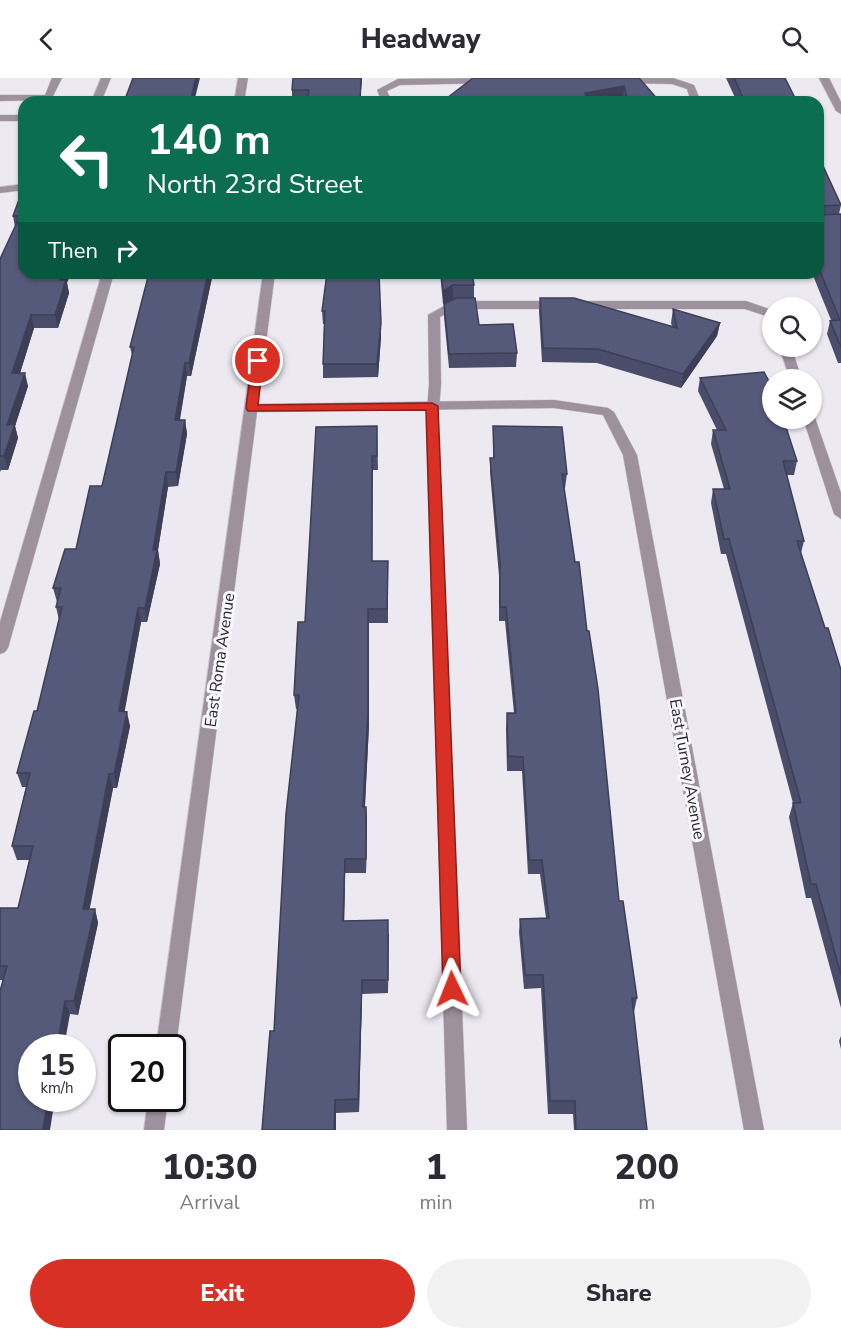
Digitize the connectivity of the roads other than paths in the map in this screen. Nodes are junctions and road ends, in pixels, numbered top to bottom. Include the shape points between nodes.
1 (57, 78) edge
2 (106, 78) edge
3 (243, 78) edge
4 (824, 78) edge
5 (494, 81) edge
6 (613, 81) edge
7 (49, 96) edge
8 (98, 96) edge
9 (240, 96) edge
10 (384, 96) edge
11 (694, 96) edge
12 (0, 98) edge
13 (18, 98) edge
14 (841, 111) edge
15 (0, 118) edge
16 (18, 118) edge
17 (18, 188) edge
18 (0, 190) edge
19 (106, 279) edge
20 (268, 279) edge
21 (762, 311) edge
22 (432, 406) junction
23 (252, 408) junction
24 (813, 429) edge
25 (841, 513) edge
26 (0, 648) edge
27 (168, 1034) edge
28 (156, 1112) edge
29 (154, 1130) edge
30 (457, 1130) edge
31 (754, 1130) edge

1 - 7 street
2 - 8 street
3 - 9 street
4 - 14 street
5 - 10 street via 398,82 382,90
6 - 11 street via 673,81 691,87
12 - 13 street
15 - 16 street
17 - 18 street
19 - 26 street
20 - 23 street, East Roma Avenue
21 - 22 street via 746,305 453,305 434,315
22 - 23 street
22 - 30 street
22 - 31 street, East Turney Avenue via 554,404 608,412 630,455
23 - 27 street, East Roma Avenue
24 - 25 street
28 - 29 street

